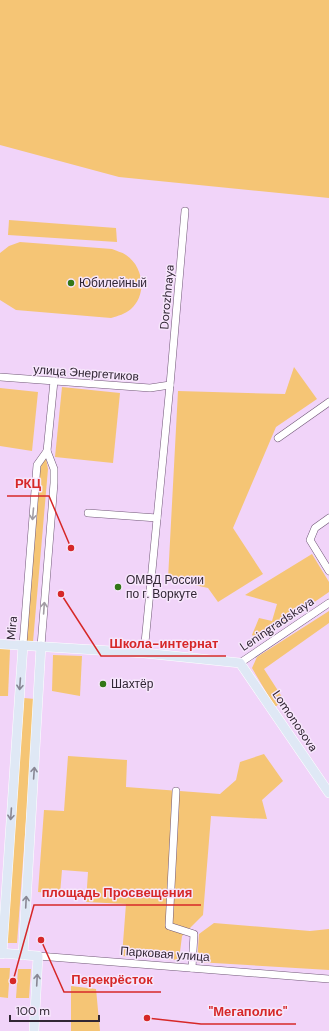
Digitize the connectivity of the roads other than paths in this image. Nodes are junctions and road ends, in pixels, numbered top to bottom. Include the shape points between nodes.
1 (185, 211) dead end
2 (0, 377) edge
3 (54, 382) junction
4 (170, 385) junction
5 (329, 402) edge
6 (278, 438) dead end
7 (47, 451) junction
8 (88, 513) dead end
9 (158, 518) junction
10 (329, 518) edge
11 (329, 571) edge
12 (329, 603) edge
13 (0, 644) edge
14 (23, 645) junction
15 (41, 646) junction
16 (144, 653) junction
17 (240, 664) junction
18 (176, 791) dead end
19 (329, 793) edge
20 (1, 954) edge
21 (23, 955) junction
22 (38, 956) junction
23 (192, 968) junction
24 (329, 978) edge
25 (34, 1031) edge

1 - 4 street, Dorozhnaya
2 - 3 street, улица Энергетиков
3 - 4 street, улица Энергетиков via 150,388
3 - 7 street, Mira
4 - 9 street, Dorozhnaya
5 - 6 street
7 -> 14 street, Mira via 37,465
15 -> 7 street, Mira via 54,483 54,469
8 - 9 street
9 - 16 street, Dorozhnaya
10 - 11 street via 315,528 310,540
12 - 17 street, Leningradskaya
13 - 14 main road, Leningradskaya
14 - 15 main road, Leningradskaya
14 -> 20 main road, Mira
15 - 16 main road, Leningradskaya
21 -> 15 main road, Mira
16 - 17 main road, Leningradskaya
17 - 19 main road, Lomonosova
18 - 23 street via 169,926 194,934
20 - 21 main road, Парковая улица
21 - 22 main road, Парковая улица
22 - 23 street, Парковая улица
25 -> 22 main road
23 - 24 street, Парковая улица

